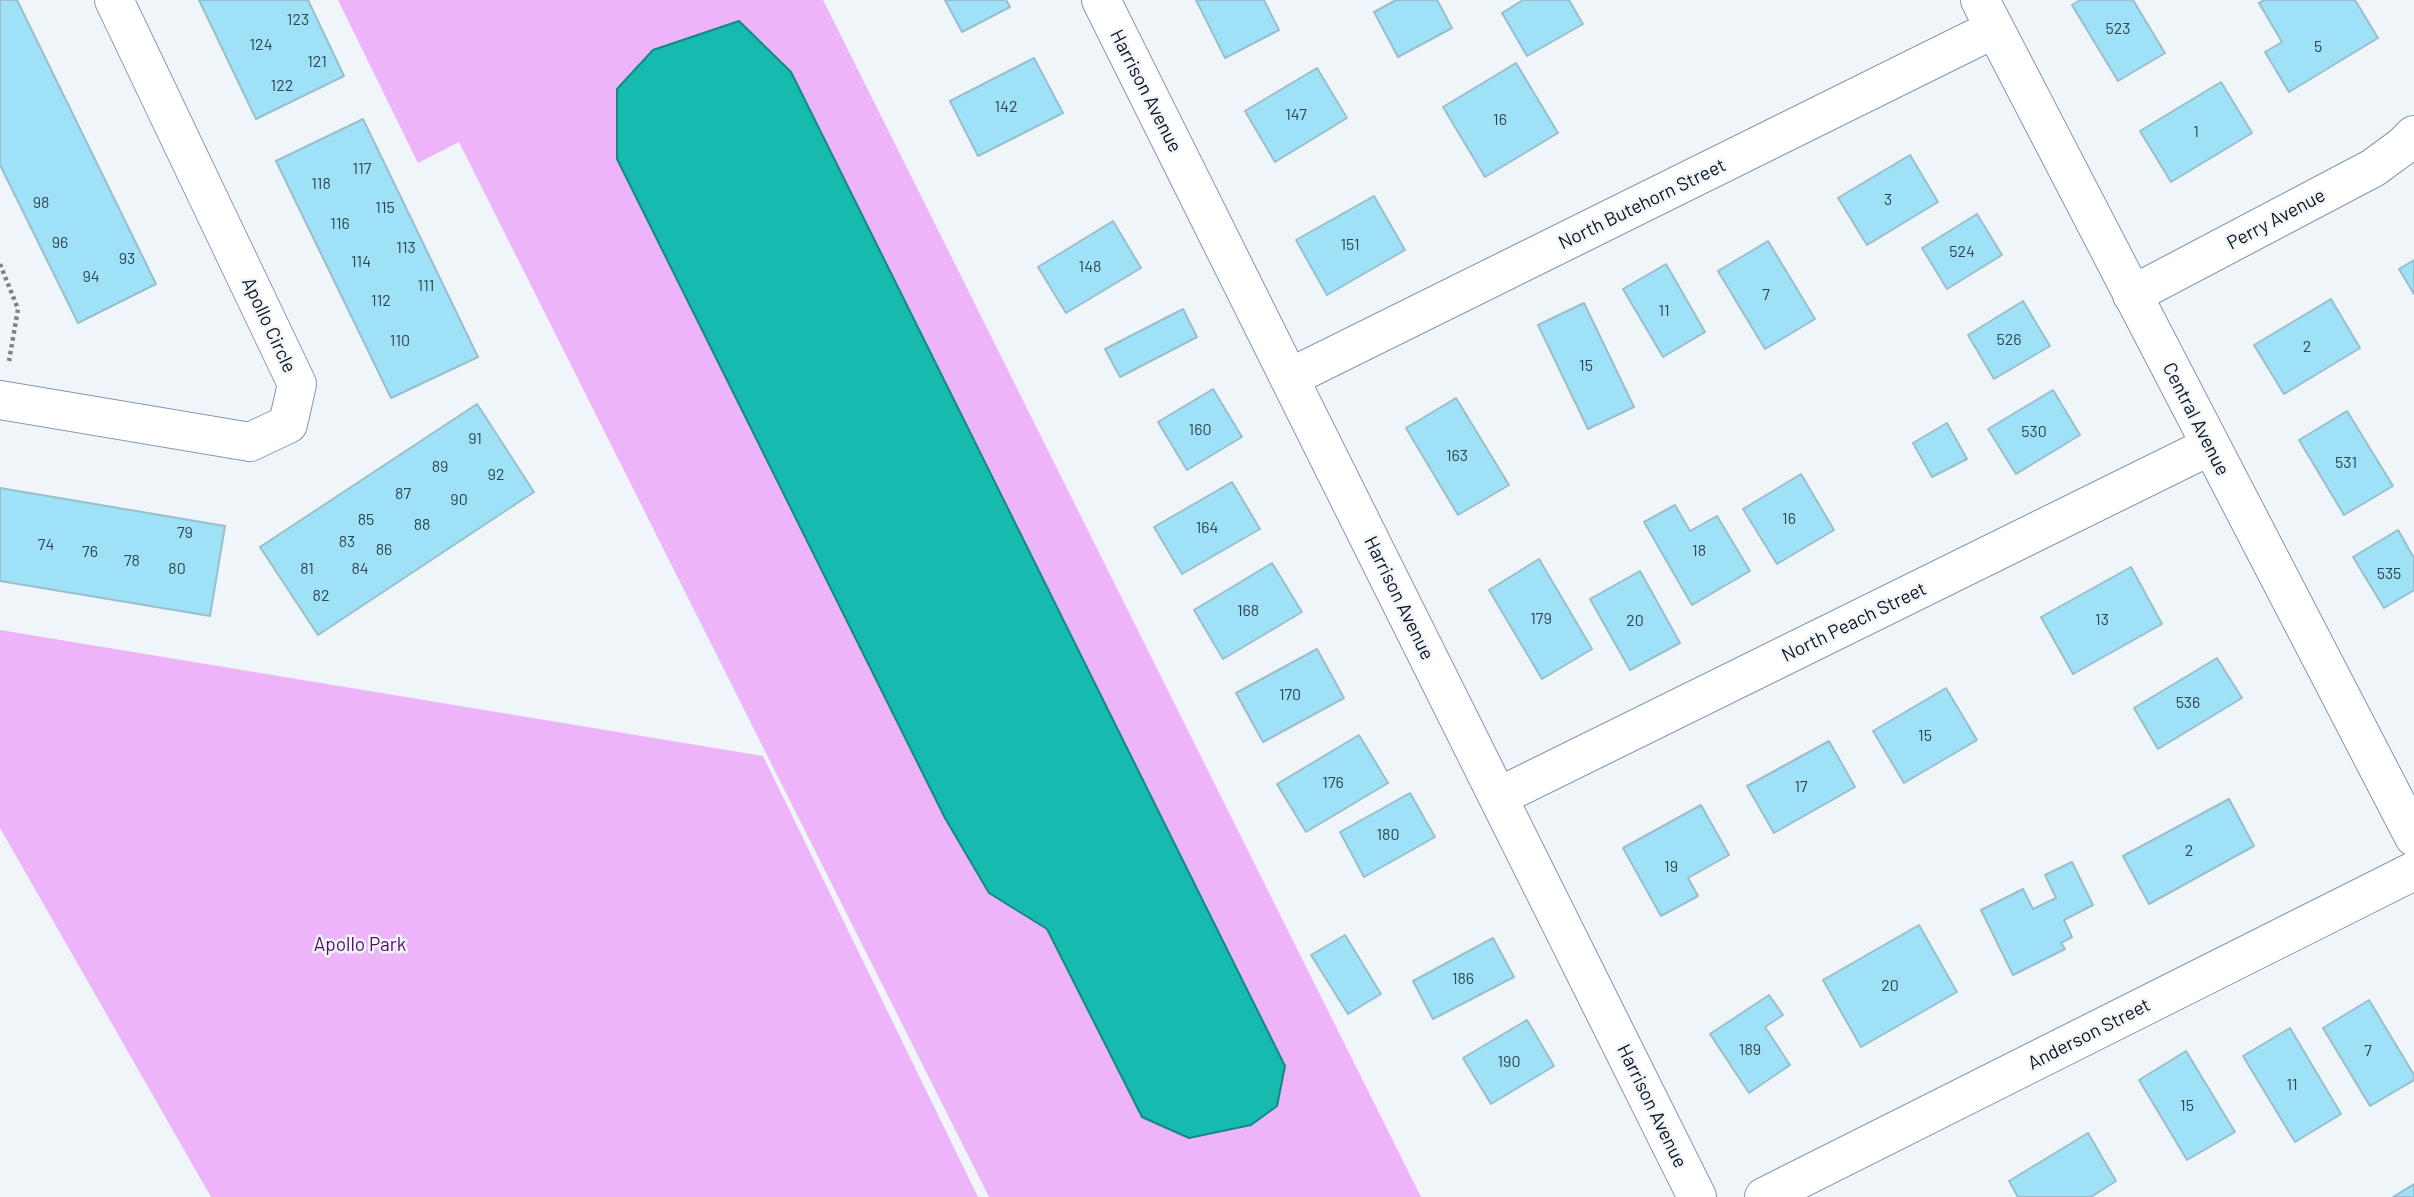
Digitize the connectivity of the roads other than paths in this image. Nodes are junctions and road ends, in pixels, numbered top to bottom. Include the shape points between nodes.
1 (114, 0) edge
2 (1101, 0) edge
3 (1987, 14) edge
4 (2414, 135) edge
5 (2133, 295) junction
6 (1289, 378) junction
7 (1, 400) edge
8 (2210, 446) junction
9 (1498, 797) junction
10 (2409, 813) edge
11 (2414, 871) edge
12 (1697, 1197) edge
13 (1764, 1197) edge

1 - 7 street, Apollo Circle via 297,384 288,424 250,442
2 - 6 street, Harrison Avenue
3 - 5 street, Central Avenue
3 - 6 street, North Butehorn Street
4 - 5 street, Perry Avenue via 2372,168
5 - 8 street, Central Avenue
6 - 9 street, Harrison Avenue
8 - 9 street, North Peach Street
8 - 10 street, Central Avenue
9 - 12 street, Harrison Avenue
11 - 13 street, Anderson Street

